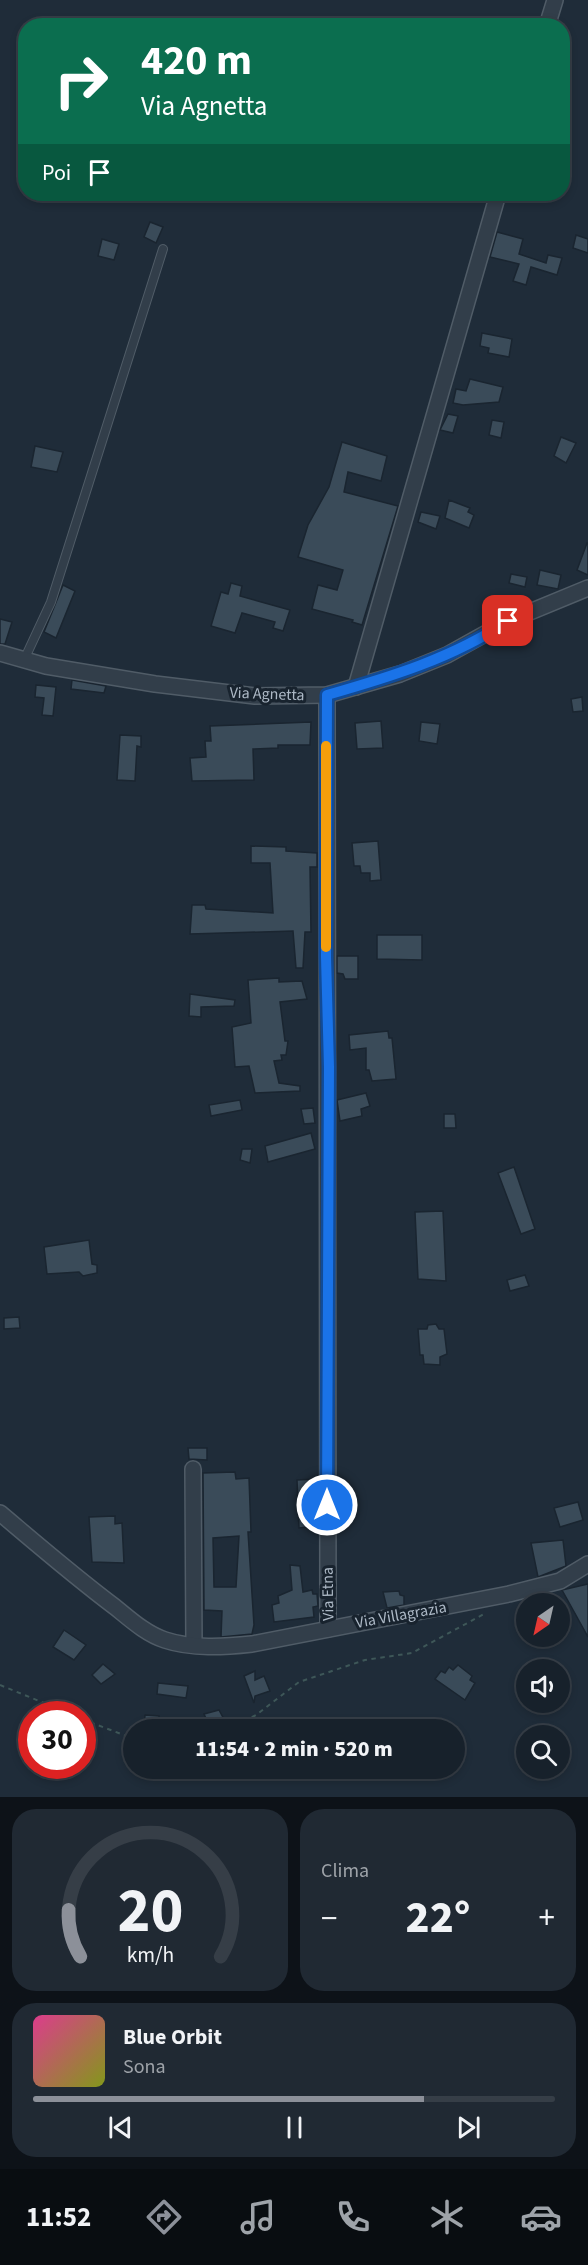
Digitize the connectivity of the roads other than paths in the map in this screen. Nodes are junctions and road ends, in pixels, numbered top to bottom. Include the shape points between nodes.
1 (555, 0) edge
2 (549, 18) edge
3 (496, 201) edge
4 (163, 249) dead end
5 (588, 588) edge
6 (0, 653) edge
7 (24, 660) junction
8 (356, 687) junction
9 (327, 695) junction
10 (193, 1469) dead end
11 (0, 1514) edge
12 (588, 1564) edge
13 (328, 1629) junction
14 (194, 1645) junction

1 - 2 street
3 - 8 street
4 - 7 lane via 51,602
5 - 8 street, Via Agnetta via 508,621 447,655
6 - 7 street, Via Agnetta
7 - 9 street, Via Agnetta via 155,684 255,696
8 - 9 street, Via Agnetta
9 - 13 street, Via Etna
10 - 14 street
11 - 14 street, Via Villagrazia via 148,1632 165,1641
12 - 13 street, Via Villagrazia via 560,1581
13 - 14 street, Via Villagrazia via 252,1644

